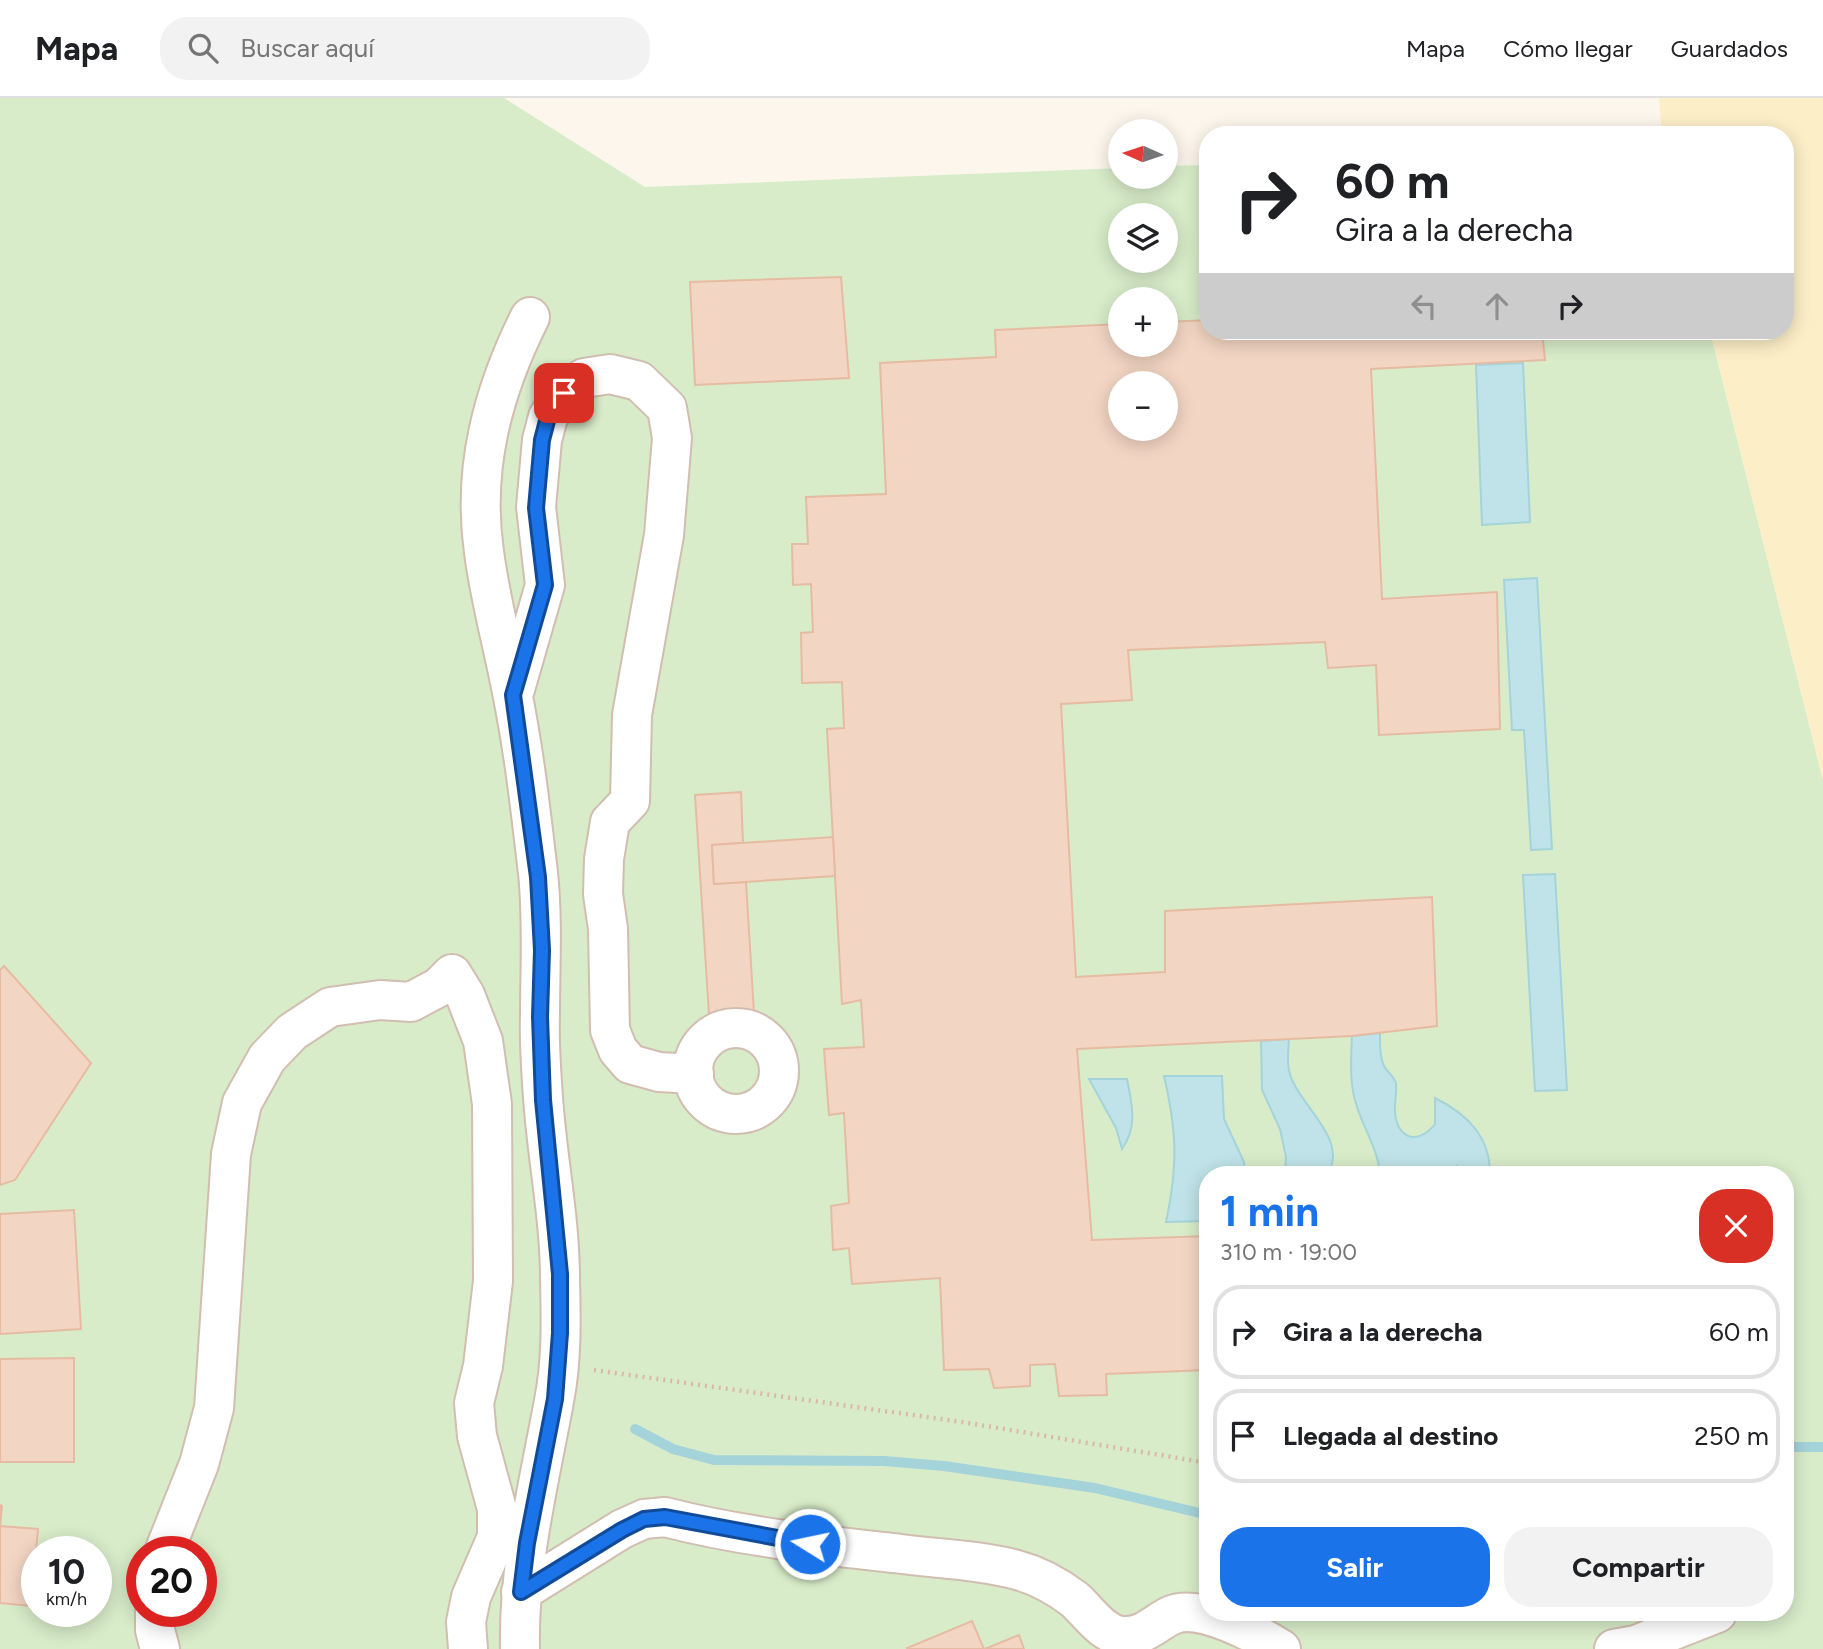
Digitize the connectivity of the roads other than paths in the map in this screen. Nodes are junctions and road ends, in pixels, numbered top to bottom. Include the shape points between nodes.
1 (530, 317) dead end
2 (513, 695) junction
3 (694, 1074) dead end
4 (170, 1536) edge
5 (521, 1592) junction
6 (1199, 1612) edge
7 (1222, 1621) edge
8 (1697, 1621) edge
9 (155, 1627) edge
10 (160, 1649) edge
11 (468, 1649) edge
12 (520, 1649) edge
13 (1281, 1649) edge
14 (1614, 1649) edge

1 - 2 street via 496,399 482,478 484,553
2 - 3 street via 545,585 536,508 548,417 564,393 584,378 610,374 639,381 667,408 672,438 664,535 632,715 630,801 610,822 604,859 610,1030 630,1064
2 - 5 street via 538,877 543,1100 560,1274 555,1399
4 - 11 street via 199,1464 214,1408 231,1154 242,1103 267,1058 292,1032 330,1007 380,1000 411,1002 452,974 483,1041 492,1117 493,1281 474,1403 477,1436 498,1509 497,1538 471,1597 466,1622
5 - 6 street via 622,1530 644,1519 665,1517 810,1544 1018,1570 1062,1592 1103,1627 1122,1636 1143,1633 1172,1615
5 - 12 street
7 - 13 street
8 - 14 street
9 - 10 street

